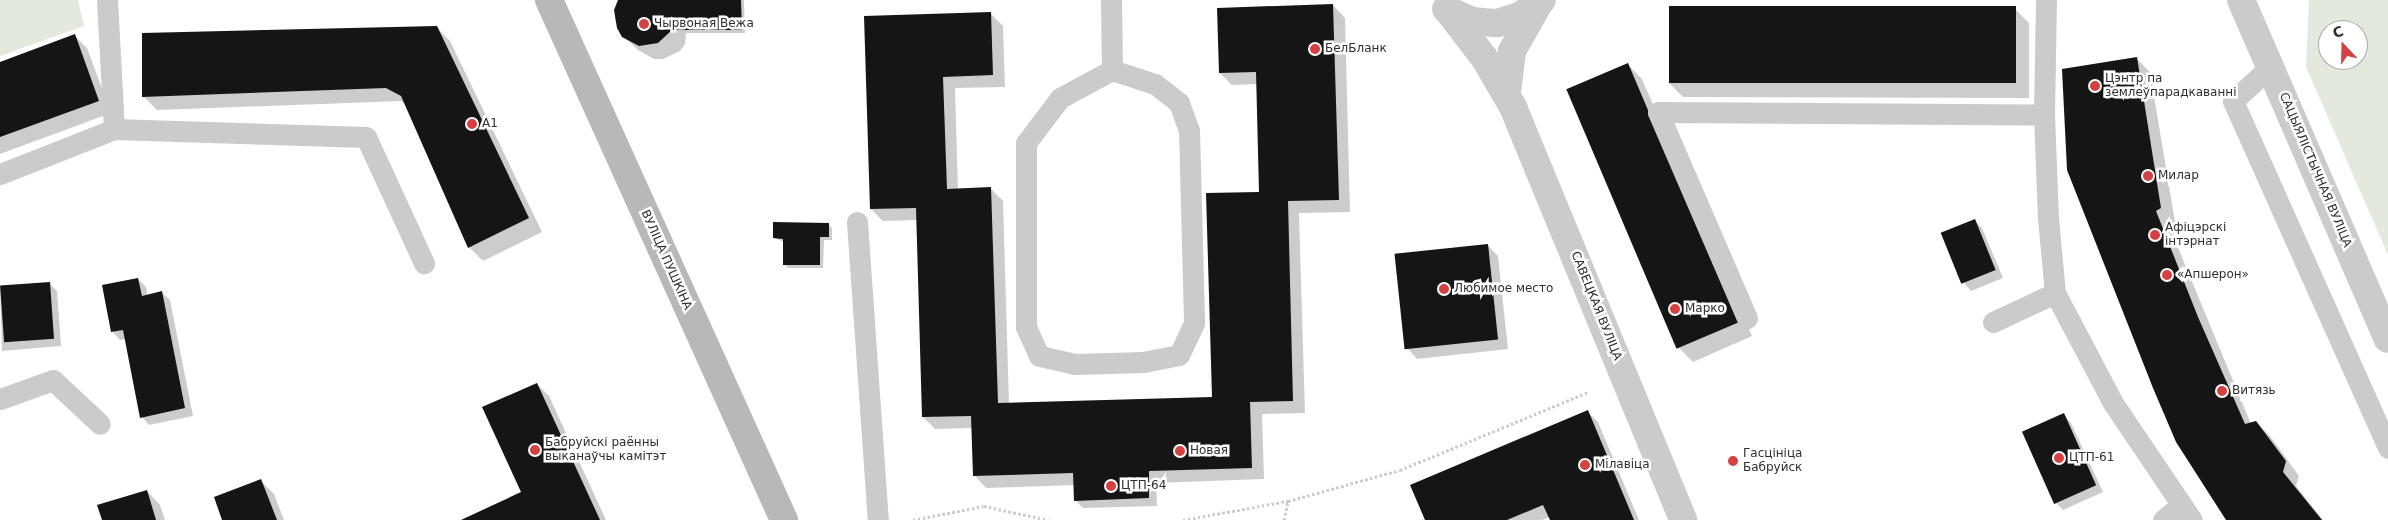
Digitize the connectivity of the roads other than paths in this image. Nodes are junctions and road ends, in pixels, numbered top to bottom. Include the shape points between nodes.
1 (107, 0) edge
2 (549, 0) edge
3 (1111, 0) edge
4 (2046, 0) edge
5 (2241, 0) edge
6 (1541, 1) edge
7 (1442, 6) edge
8 (2270, 67) junction
9 (1112, 70) junction
10 (1507, 93) junction
11 (2044, 115) junction
12 (114, 129) junction
13 (0, 174) edge
14 (857, 222) dead end
15 (424, 263) dead end
16 (2055, 293) junction
17 (1748, 318) dead end
18 (1992, 322) dead end
19 (2388, 339) edge
20 (0, 399) edge
21 (100, 424) dead end
22 (2388, 448) edge
23 (2186, 512) edge
24 (784, 520) edge
25 (878, 520) edge
26 (1683, 520) edge
27 (2163, 520) edge

1 - 12 lane
2 - 24 main road, ВУЛІЦА ПУШКІНА
3 - 9 lane
4 - 11 lane
5 - 8 street, САЦЫЯЛІСТЫЧНАЯ ВУЛІЦА
6 - 7 street via 1520,16 1497,23 1472,21
6 - 10 street, САВЕЦКАЯ ВУЛІЦА via 1512,50
7 - 10 street, САВЕЦКАЯ ВУЛІЦА
8 - 19 street, САЦЫЯЛІСТЫЧНАЯ ВУЛІЦА
8 - 22 lane via 2232,101
9 - 9 lane via 1060,98 1026,143 1026,327 1038,356 1075,364 1144,362 1179,355 1194,323 1189,130 1179,103 1155,84
10 - 26 street, САВЕЦКАЯ ВУЛІЦА
11 - 16 lane
11 - 17 lane via 1658,112
12 - 13 lane
12 - 15 lane via 366,137
14 - 25 lane
16 - 18 lane
16 - 23 lane via 2113,403
20 - 21 lane via 53,380
23 - 27 lane

